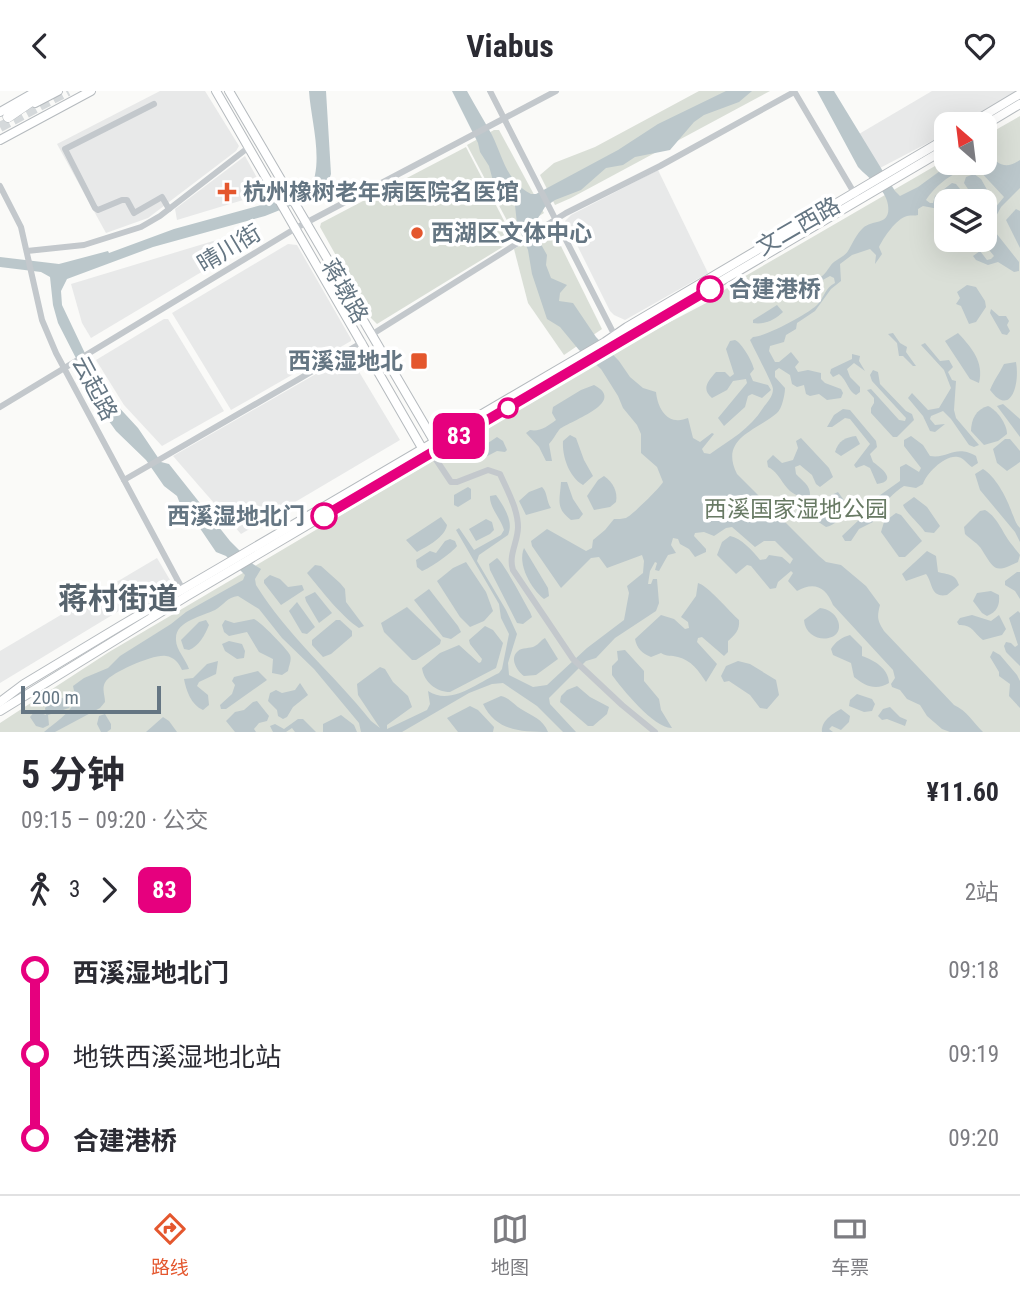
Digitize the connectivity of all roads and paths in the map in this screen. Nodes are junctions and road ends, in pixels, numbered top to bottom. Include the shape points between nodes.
1 (37, 91) edge
2 (46, 91) edge
3 (58, 91) edge
4 (91, 91) edge
5 (216, 91) edge
6 (229, 91) edge
7 (490, 91) edge
8 (556, 91) edge
9 (794, 92) edge
10 (1020, 94) edge
11 (154, 104) dead end
12 (1020, 104) edge
13 (990, 112) edge
14 (3, 117) edge
15 (998, 117) edge
16 (504, 119) junction
17 (0, 140) edge
18 (249, 147) junction
19 (934, 147) edge
20 (934, 154) edge
21 (889, 177) junction
22 (0, 185) edge
23 (856, 197) junction
24 (169, 209) junction
25 (556, 219) junction
26 (305, 223) junction
27 (296, 228) junction
28 (27, 251) junction
29 (371, 335) junction
30 (617, 339) junction
31 (363, 342) junction
32 (582, 360) junction
33 (65, 369) junction
34 (0, 407) edge
35 (434, 441) junction
36 (422, 448) junction
37 (431, 452) junction
38 (124, 480) junction
39 (250, 556) junction
40 (185, 593) junction
41 (0, 702) edge
42 (0, 711) edge
43 (655, 732) edge

1 - 14 main road
2 - 14 highway
3 - 14 main road
4 - 17 main road
5 - 18 main road, 蒋墩路
6 - 26 main road, 蒋墩路
7 - 16 street
8 - 16 street, 晴川街
9 - 23 street
9 - 25 street
10 - 13 main road
11 - 24 street via 65,149 94,208 127,200 134,213 162,197
12 - 15 main road
16 - 25 street
16 - 26 street, 晴川街
18 - 24 street
18 - 27 main road, 蒋墩路
19 - 21 main road, 文二西路
20 - 21 main road, 文二西路
21 - 23 main road, 文二西路
22 - 28 street, 云起路 via 21,227
23 - 30 main road, 文二西路 via 627,327
24 - 28 street via 141,227 111,238
25 - 29 street
25 - 30 street
26 - 27 street, 晴川街
26 - 29 main road, 蒋墩路
27 - 31 main road, 蒋墩路
27 - 33 street, 晴川街
28 - 33 street, 云起路 via 42,320
29 - 35 main road, 蒋墩路
30 - 32 main road, 文二西路
31 - 36 main road, 蒋墩路
31 - 38 street
32 - 35 main road, 文二西路
32 - 37 main road, 文二西路
33 - 34 street, 晴川街
33 - 38 street, 云起路
35 - 36 main road, 文二西路
35 - 37 main road
36 - 37 main road
36 - 39 main road, 文二西路
37 - 39 main road, 文二西路
37 - 43 street via 451,482 488,470 500,474 518,527 511,555 513,570 573,659
38 - 40 street, 云起路
39 - 40 main road, 文二西路
40 - 41 main road, 文二西路
40 - 42 main road, 文二西路

